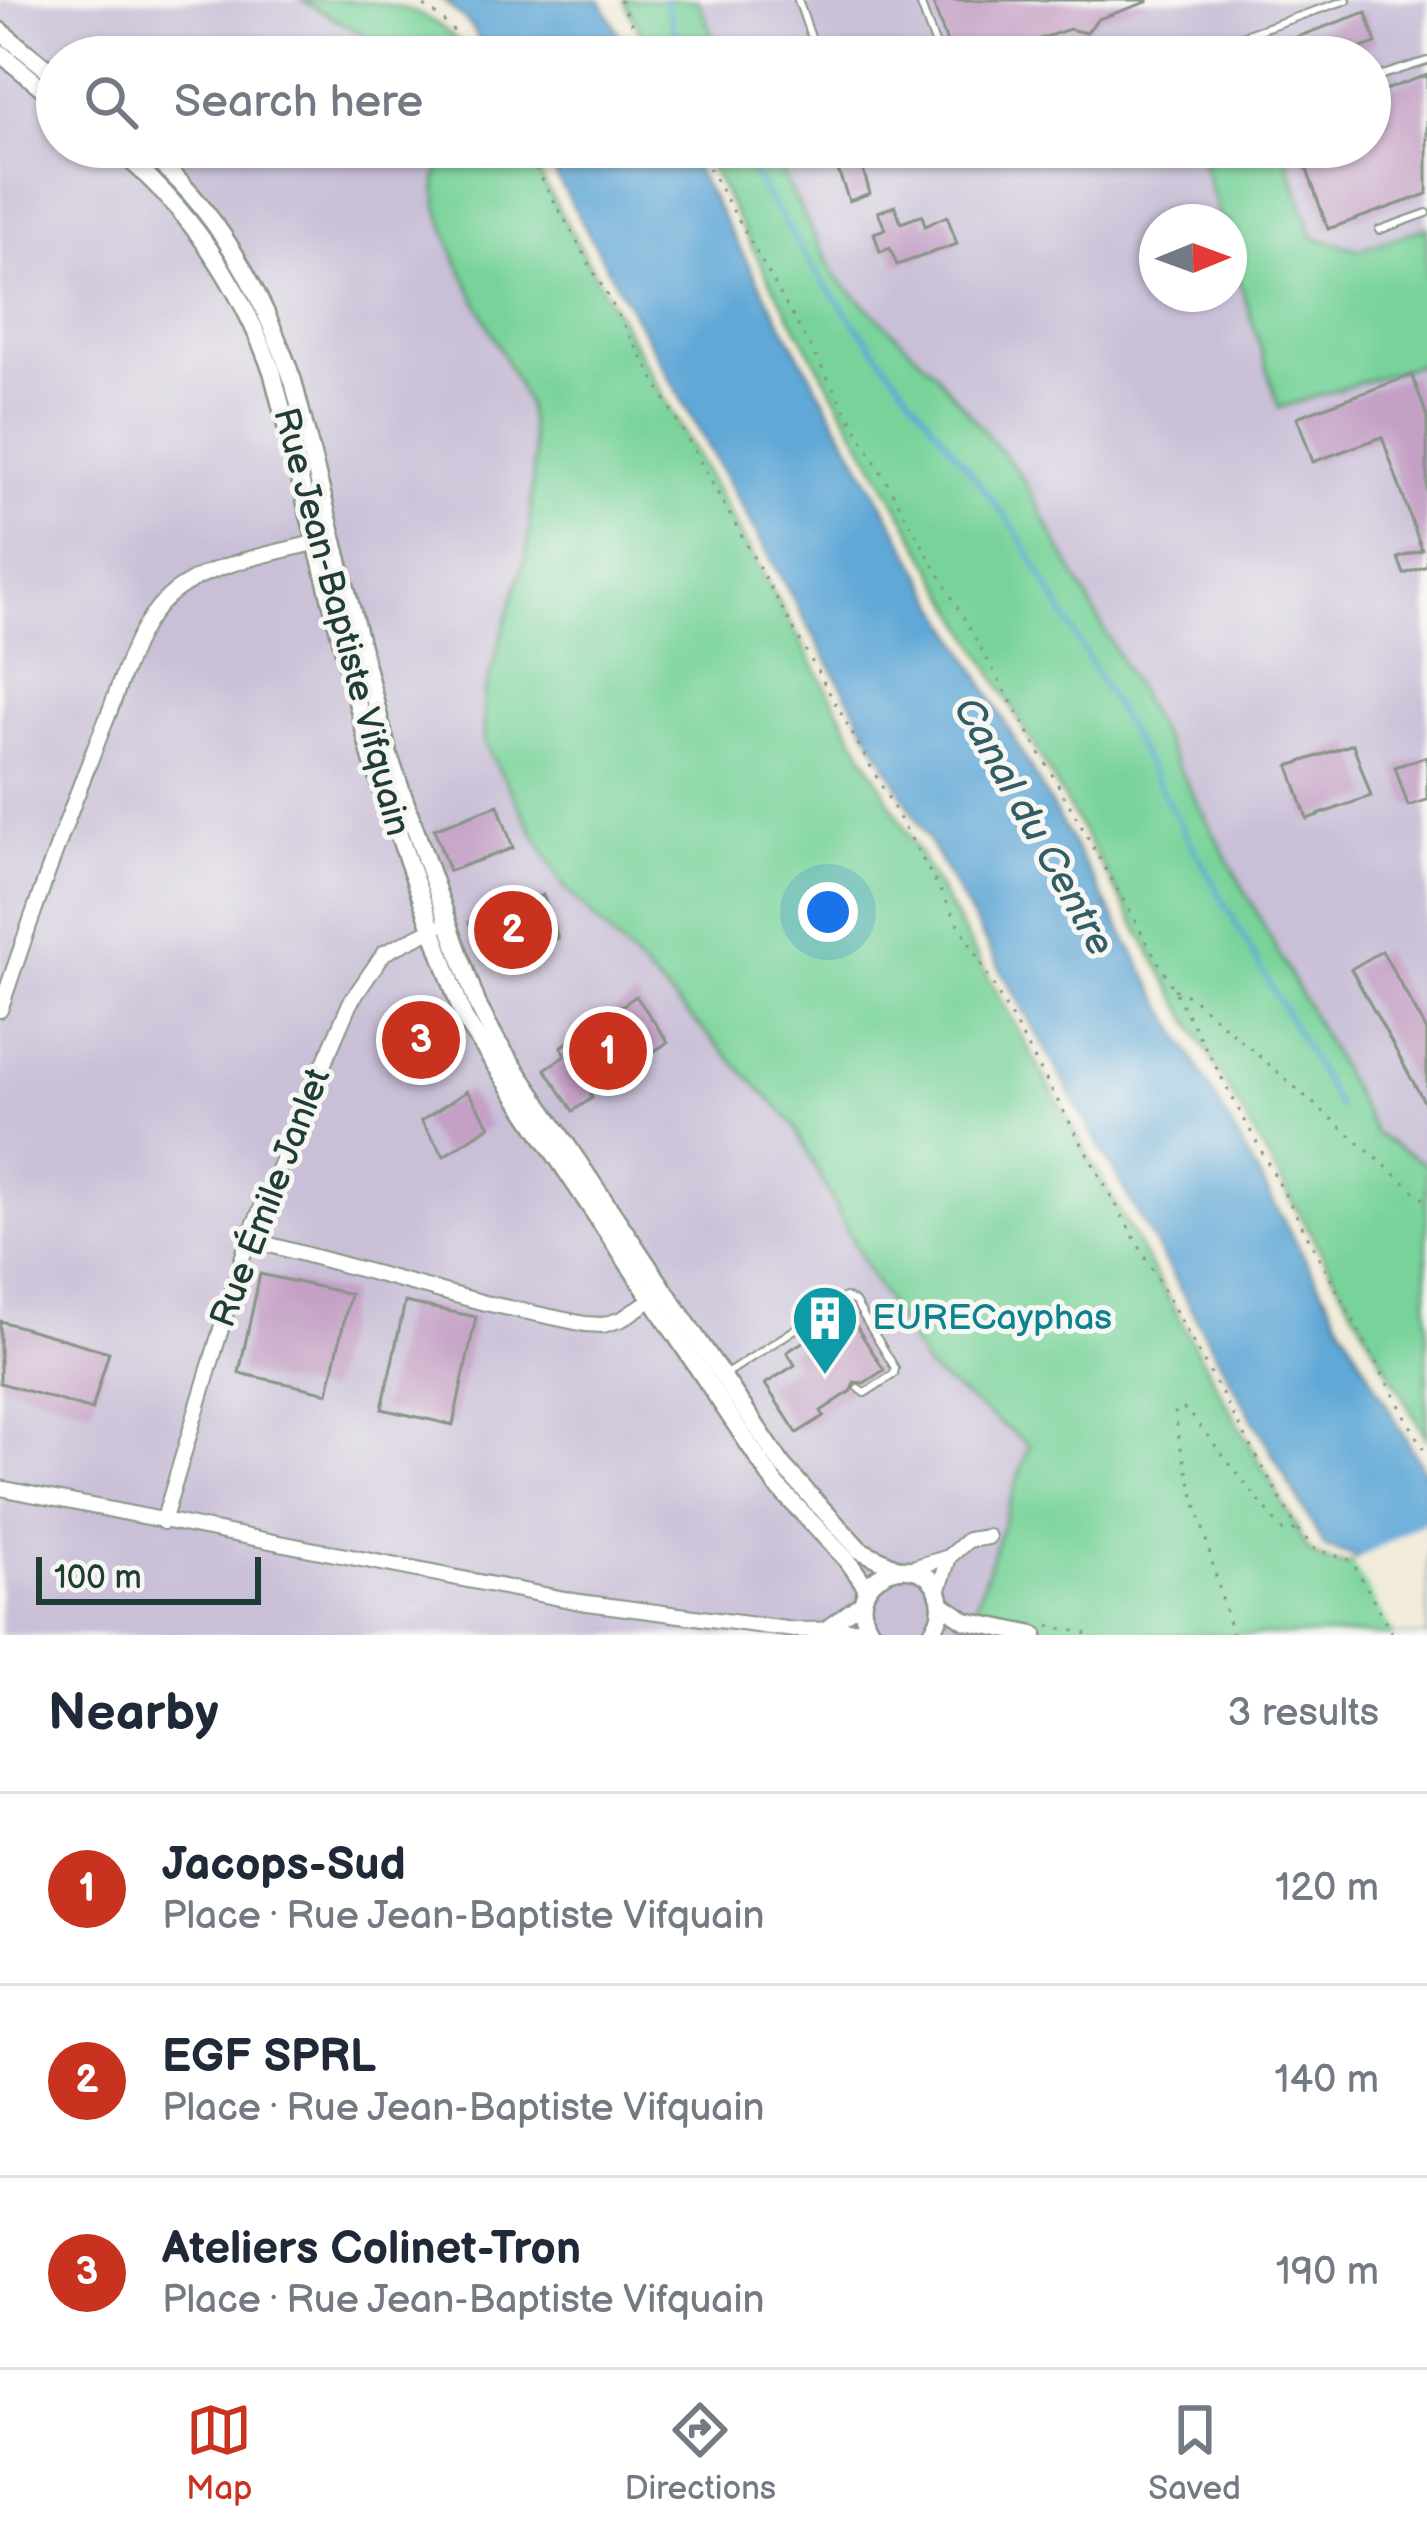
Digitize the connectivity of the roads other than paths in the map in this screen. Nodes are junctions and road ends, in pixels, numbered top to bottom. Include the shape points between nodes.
1 (798, 0) edge
2 (920, 0) edge
3 (1347, 0) edge
4 (0, 31) edge
5 (811, 36) edge
6 (933, 36) edge
7 (1241, 36) edge
8 (0, 53) edge
9 (36, 60) edge
10 (1427, 61) edge
11 (1391, 73) edge
12 (36, 83) edge
13 (137, 168) edge
14 (165, 168) edge
15 (1427, 213) edge
16 (1379, 230) dead end
17 (324, 540) junction
18 (440, 926) junction
19 (0, 1010) edge
20 (248, 1239) junction
21 (658, 1295) junction
22 (722, 1376) junction
23 (859, 1388) dead end
24 (0, 1489) edge
25 (163, 1522) junction
26 (988, 1537) dead end
27 (949, 1557) junction
28 (903, 1569) junction
29 (865, 1595) junction
30 (940, 1598) junction
31 (829, 1627) junction
32 (1039, 1630) edge
33 (871, 1632) edge
34 (930, 1635) edge

1 - 5 lane
2 - 6 lane
3 - 7 lane
4 - 9 street
8 - 12 street
10 - 11 lane
13 - 17 street, Rue Jean-Baptiste Vifquain via 178,206 241,298
14 - 17 street, Rue Jean-Baptiste Vifquain via 223,236 262,300 293,381
15 - 16 lane
17 - 18 street, Rue Jean-Baptiste Vifquain via 372,760
17 - 19 street via 201,578 168,597 143,628
18 - 20 street, Rue Émile Janlet via 384,953 357,991
18 - 21 street, Rue Jean-Baptiste Vifquain via 472,1033
20 - 21 street via 585,1324 622,1319
20 - 25 street, Rue Émile Janlet
21 - 22 street, Rue Jean-Baptiste Vifquain
21 - 29 street, Rue Jean-Baptiste Vifquain via 776,1485 848,1561
22 - 23 lane via 845,1297 895,1368 865,1393
22 - 28 street, Rue Jean-Baptiste Vifquain via 798,1484 860,1550
24 - 25 street
25 - 31 street via 580,1602 794,1630
26 - 27 street via 968,1540
27 - 28 street
27 - 30 street
28 - 29 street via 875,1579
28 - 30 street, Rue Jean-Baptiste Vifquain via 921,1574
29 - 31 street
29 - 33 street, Rue Jean-Baptiste Vifquain
30 - 32 street, Rue Jean-Baptiste Vifquain via 966,1621
30 - 34 street
31 - 33 street

